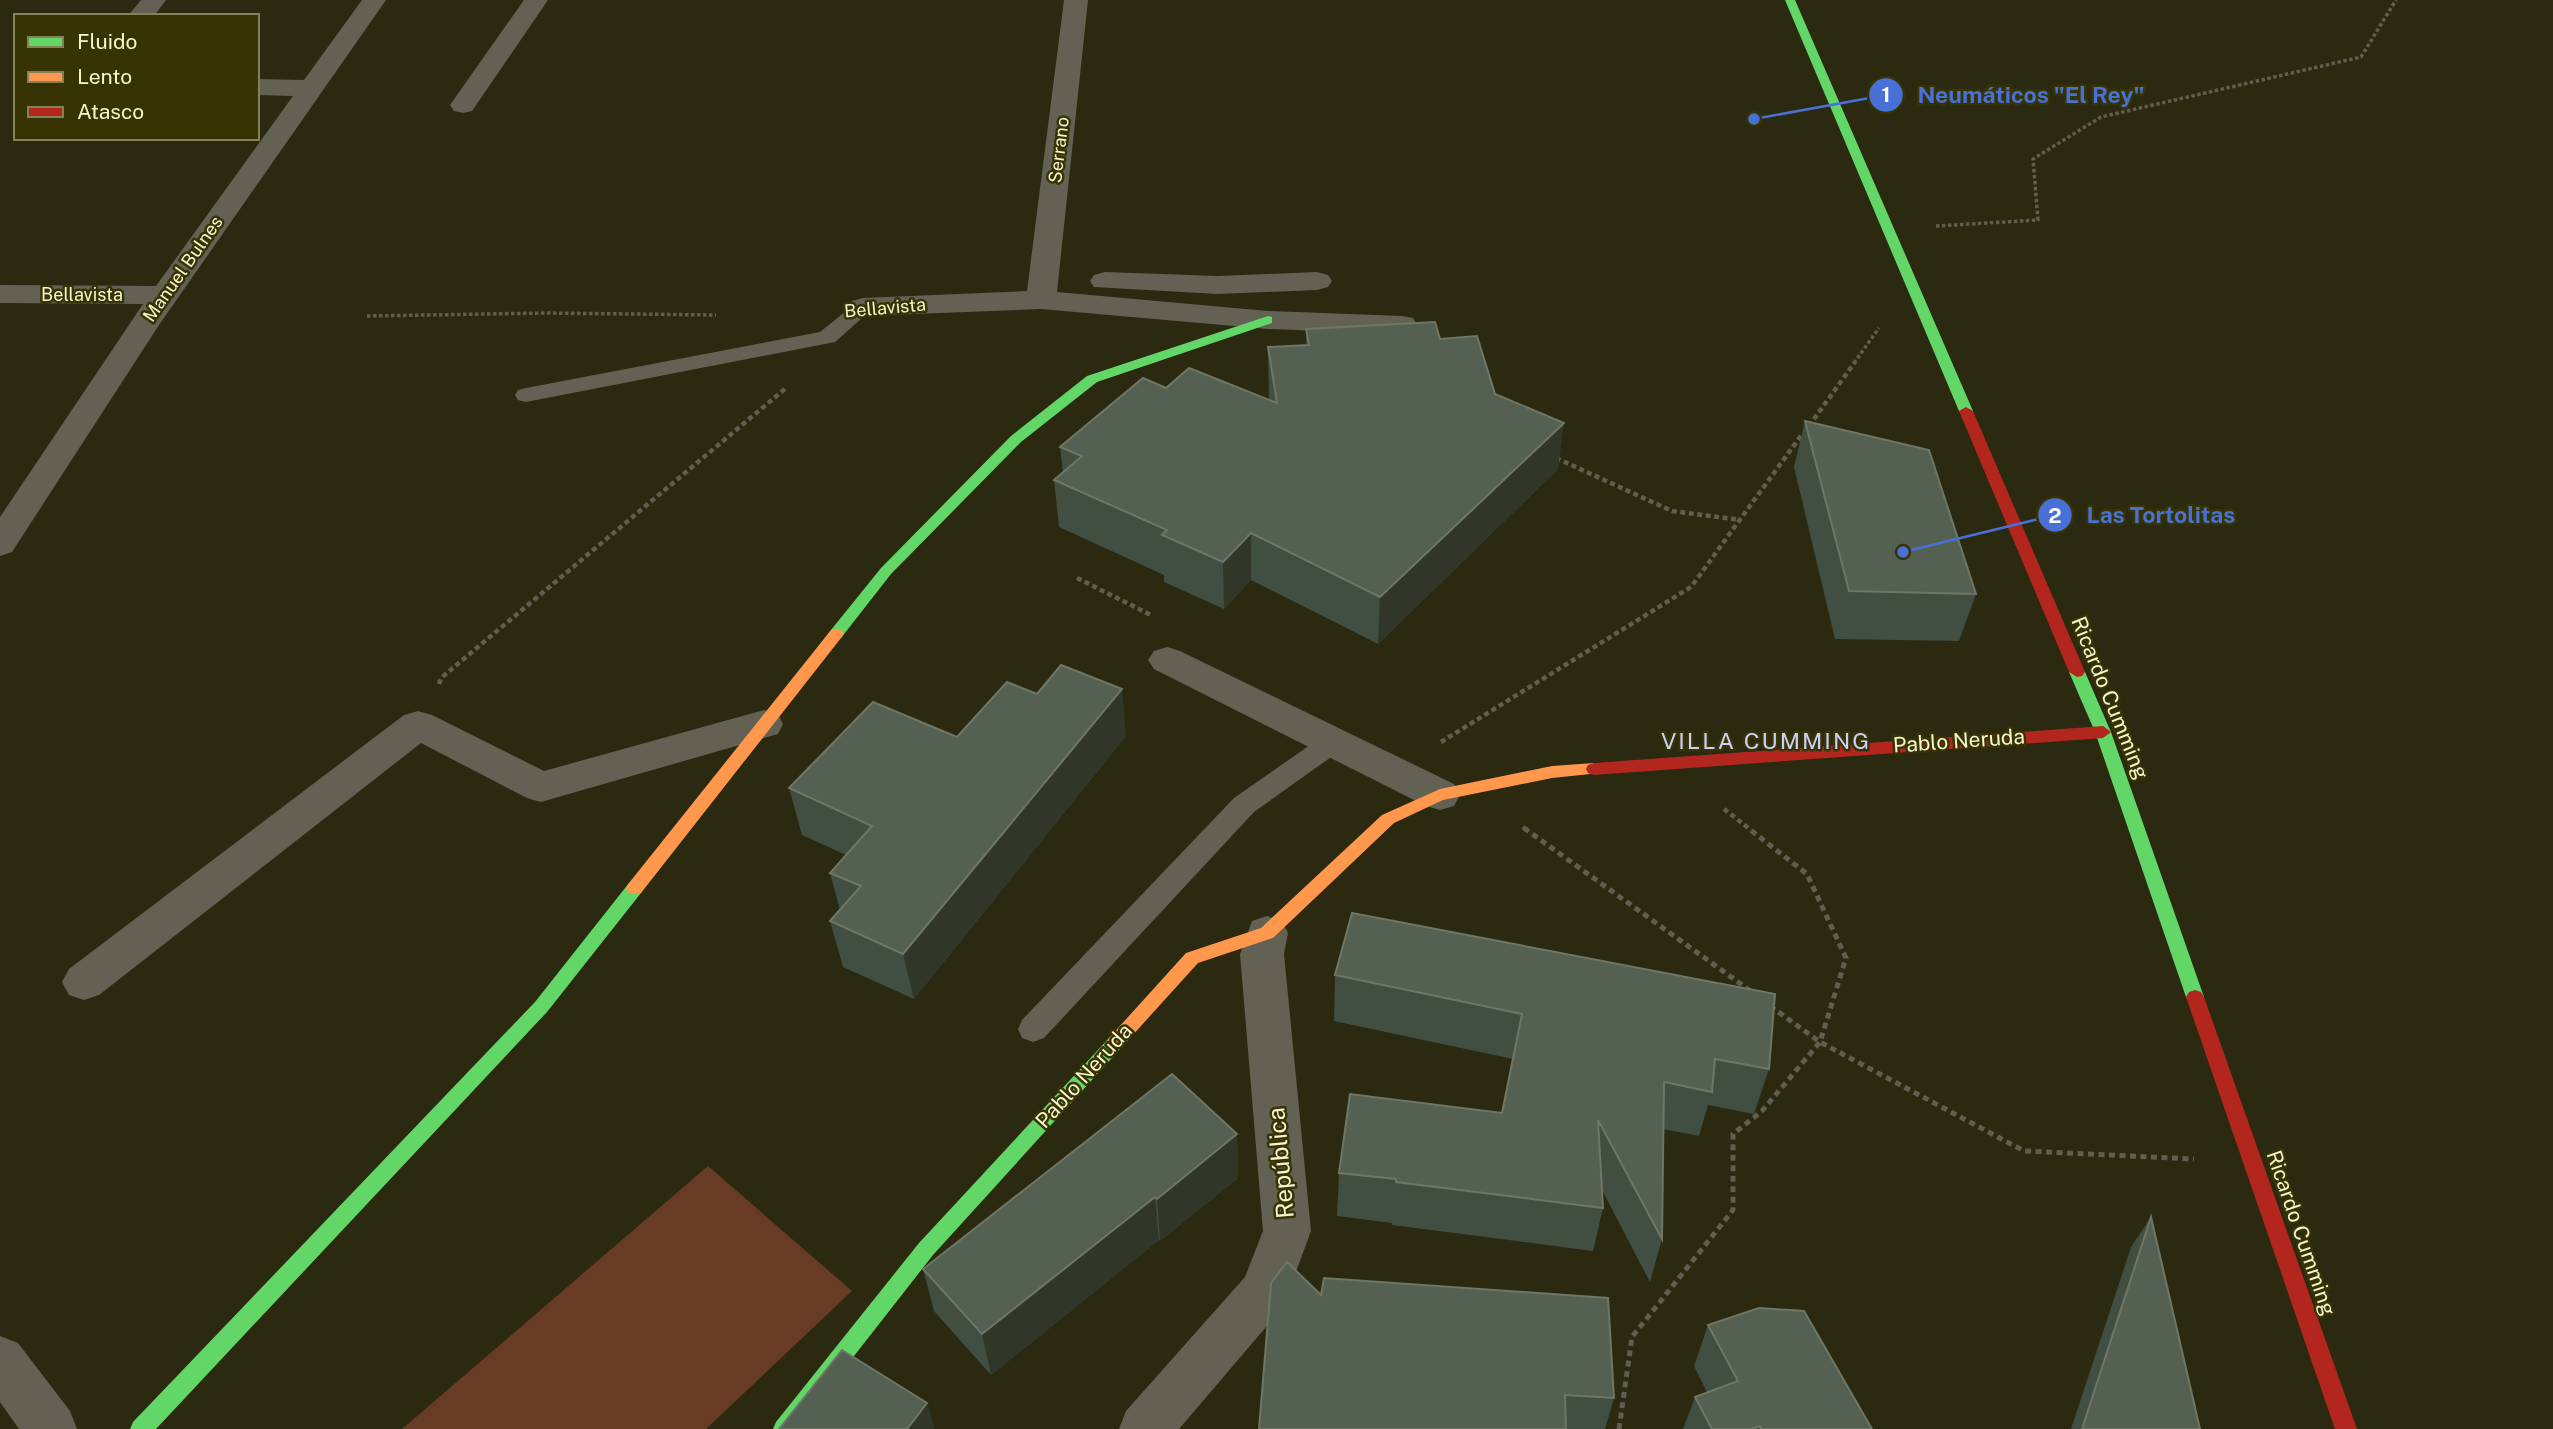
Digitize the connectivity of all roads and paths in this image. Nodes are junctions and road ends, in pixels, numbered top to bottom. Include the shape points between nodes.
1 (154, 0) edge
2 (374, 0) edge
3 (536, 0) edge
4 (1076, 0) edge
5 (1790, 0) edge
6 (2396, 0) edge
7 (142, 14) edge
8 (259, 87) edge
9 (312, 88) junction
10 (463, 106) dead end
11 (1886, 229) junction
12 (1317, 281) dead end
13 (1910, 284) junction
14 (1043, 290) junction
15 (0, 294) edge
16 (164, 295) junction
17 (863, 307) joint
18 (724, 315) dead end
19 (367, 316) dead end
20 (1268, 320) junction
21 (1402, 325) edge
22 (827, 337) junction
23 (526, 395) dead end
24 (1548, 454) edge
25 (1741, 520) junction
26 (0, 544) edge
27 (1077, 578) dead end
28 (1167, 660) joint
29 (764, 724) junction
30 (418, 725) junction
31 (2103, 732) junction
32 (1332, 743) junction
33 (1665, 764) junction
34 (1391, 772) junction
35 (1440, 795) junction
36 (1267, 933) junction
37 (84, 982) dead end
38 (1754, 994) edge
39 (1765, 1002) edge
40 (1033, 1029) dead end
41 (1821, 1042) junction
42 (2255, 1162) junction
43 (0, 1360) edge
44 (51, 1429) edge
45 (141, 1429) edge
46 (784, 1429) edge
47 (1145, 1429) edge
48 (1619, 1429) edge
49 (2346, 1429) edge

1 - 7 street
2 - 9 street, Manuel Bulnes
3 - 10 street
4 - 14 street, Serrano
5 - 11 street, Ricardo Cumming
6 - 11 path via 2361,57 2101,117 2034,159 2038,220
8 - 9 street
9 - 16 street, Manuel Bulnes
11 - 13 street, Ricardo Cumming
12 - 14 street
13 - 25 path
13 - 31 street, Ricardo Cumming
14 - 17 street, Bellavista
14 - 20 street, Bellavista
15 - 16 street, Bellavista
16 - 26 street, Manuel Bulnes
17 - 22 lane
18 - 19 path
20 - 21 street, Bellavista
20 - 29 street via 1092,379 1016,439 886,571
22 - 23 lane
22 - 30 path via 820,359 441,678
24 - 25 path via 1672,511
25 - 34 path via 1691,587
27 - 28 path via 1161,620
28 - 32 street
29 - 30 street via 541,787
29 - 45 street via 541,1007
30 - 37 street
31 - 33 street, Pablo Neruda
31 - 42 street, Ricardo Cumming
32 - 34 street
32 - 40 lane via 1244,805
33 - 35 street, Pablo Neruda via 1552,772
33 - 41 path via 1807,874 1846,958
34 - 35 street
35 - 36 street, Pablo Neruda via 1388,819
35 - 38 path via 1519,824
36 - 46 street, Pablo Neruda via 1192,958 926,1250
36 - 47 street, República via 1262,954 1287,1231 1265,1291
39 - 41 path
41 - 42 path via 2024,1151
41 - 48 path via 1762,1111 1733,1134 1733,1210 1633,1336
42 - 49 street, Ricardo Cumming
43 - 44 street

